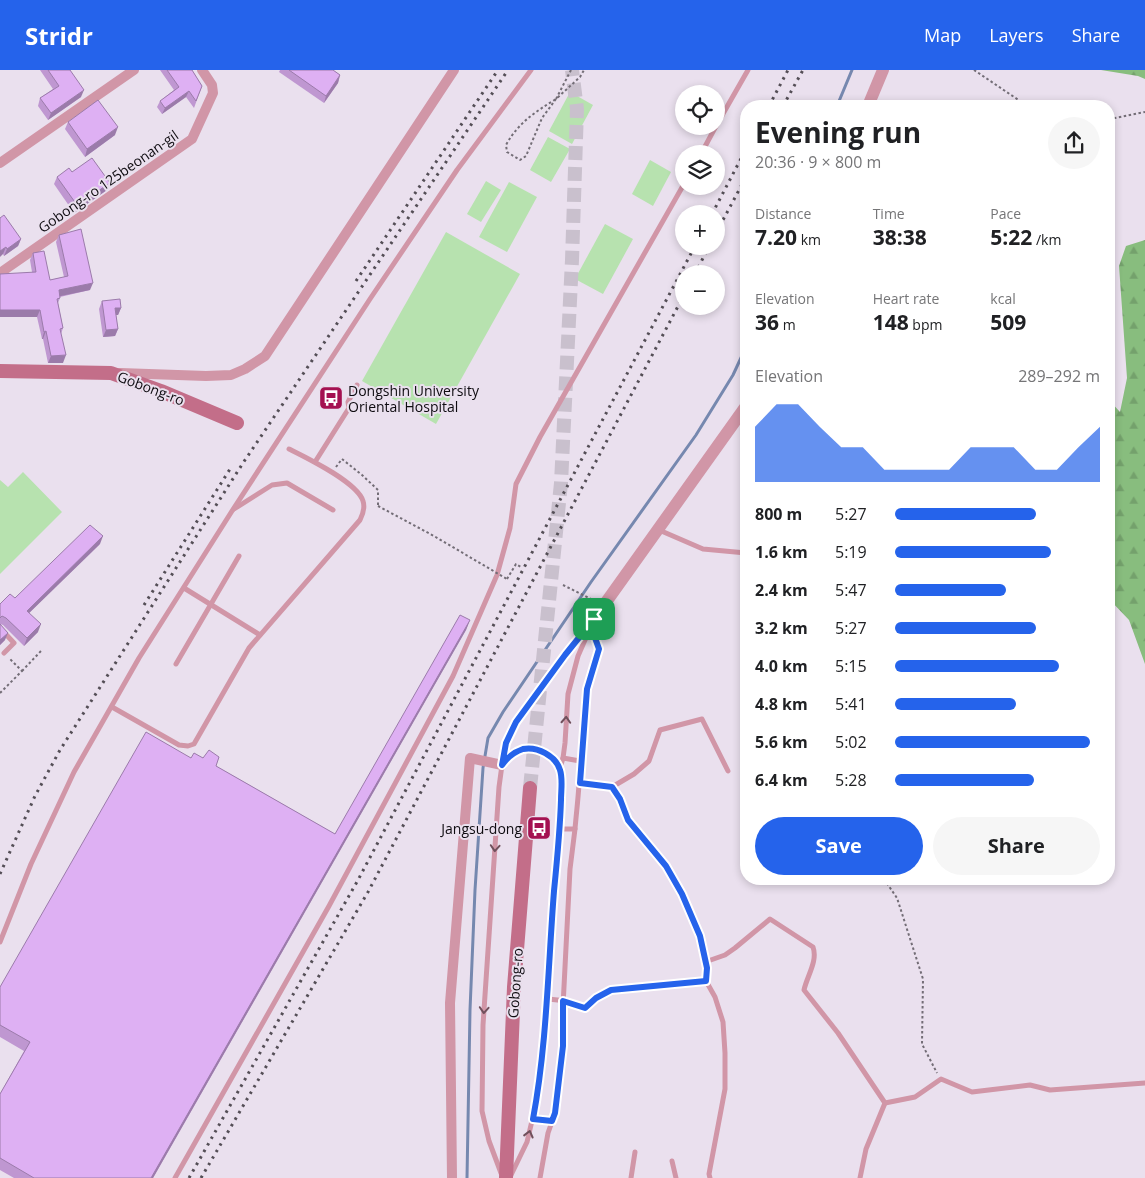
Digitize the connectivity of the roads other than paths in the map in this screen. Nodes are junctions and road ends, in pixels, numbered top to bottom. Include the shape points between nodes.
1 (134, 70) edge
2 (202, 70) edge
3 (454, 70) edge
4 (531, 70) edge
5 (748, 70) edge
6 (883, 70) edge
7 (870, 100) edge
8 (725, 110) edge
9 (0, 163) edge
10 (678, 195) edge
11 (0, 273) edge
12 (0, 370) edge
13 (111, 373) junction
14 (358, 385) dead end
15 (740, 414) edge
16 (238, 424) dead end
17 (289, 449) dead end
18 (315, 462) junction
19 (333, 510) dead end
20 (232, 511) junction
21 (658, 529) junction
22 (740, 552) edge
23 (239, 556) dead end
24 (184, 588) junction
25 (211, 604) junction
26 (594, 619) junction
27 (0, 628) edge
28 (260, 635) junction
29 (4, 653) road end
30 (176, 664) dead end
31 (112, 706) junction
32 (563, 758) junction
33 (580, 761) junction
34 (498, 764) junction
35 (560, 768) junction
36 (728, 771) dead end
37 (580, 783) junction
38 (612, 787) junction
39 (530, 788) tunnel mouth
40 (560, 829) junction
41 (575, 829) junction
42 (0, 942) edge
43 (705, 962) junction
44 (706, 981) junction
45 (548, 999) junction
46 (563, 1001) junction
47 (1145, 1082) edge
48 (885, 1103) junction
49 (533, 1119) junction
50 (552, 1121) junction
51 (635, 1152) dead end
52 (672, 1162) dead end
53 (175, 1178) edge
54 (452, 1178) edge
55 (506, 1178) edge
56 (540, 1178) edge
57 (631, 1178) edge
58 (676, 1178) edge
59 (710, 1178) edge
60 (860, 1178) edge

1 - 9 street
2 - 11 street, Gobong-ro 125beonan-gil via 212,85 213,93 192,140
3 - 13 street via 265,356 231,375
4 - 20 lane via 457,170
5 - 8 lane
6 - 7 street
10 - 53 lane via 516,484 510,528 497,575 453,676 329,906
12 - 13 main road, Gobong-ro
13 - 16 main road, Gobong-ro
14 - 18 lane via 348,402 349,408
15 - 21 street
17 - 18 lane
18 - 28 lane via 357,490 364,507 360,520
19 - 20 lane via 287,483 272,485
20 - 24 lane
21 - 22 lane via 703,549
21 - 26 street
23 - 25 lane
24 - 25 lane
24 - 31 lane
25 - 28 lane
25 - 30 lane
32 -> 26 lane via 571,680
26 - 33 lane via 594,635 599,649 587,689
26 - 34 lane via 516,722
27 - 29 lane via 14,643
28 - 31 lane via 249,648 197,741 188,746 179,745
31 - 42 lane via 74,772 31,864
32 - 33 lane
32 - 35 lane
33 - 37 lane
34 - 35 lane via 524,749 542,751
34 - 54 street via 470,758 450,1003
34 -> 55 lane via 483,1025 482,1111 489,1141
35 - 40 lane
36 - 38 lane via 702,719 660,730 649,761
37 - 38 lane
37 - 41 lane
38 - 43 lane via 628,820 666,866 682,894 700,936
39 - 55 main road, Gobong-ro via 514,987
40 - 41 lane
40 - 45 lane
41 - 46 lane
43 - 44 lane
43 - 48 lane via 725,955 770,919 808,942 815,952 804,990 838,1033
44 - 46 lane via 611,990 585,1008
44 - 59 lane via 723,1022 725,1053 724,1089
45 - 46 lane
45 - 49 lane
46 - 50 lane via 563,1046
47 - 48 lane via 1050,1090 1030,1085 972,1092 941,1079 915,1097
48 - 60 lane via 866,1149
49 - 50 lane
55 -> 49 lane via 527,1142
50 - 56 lane
51 - 57 lane
52 - 58 lane

